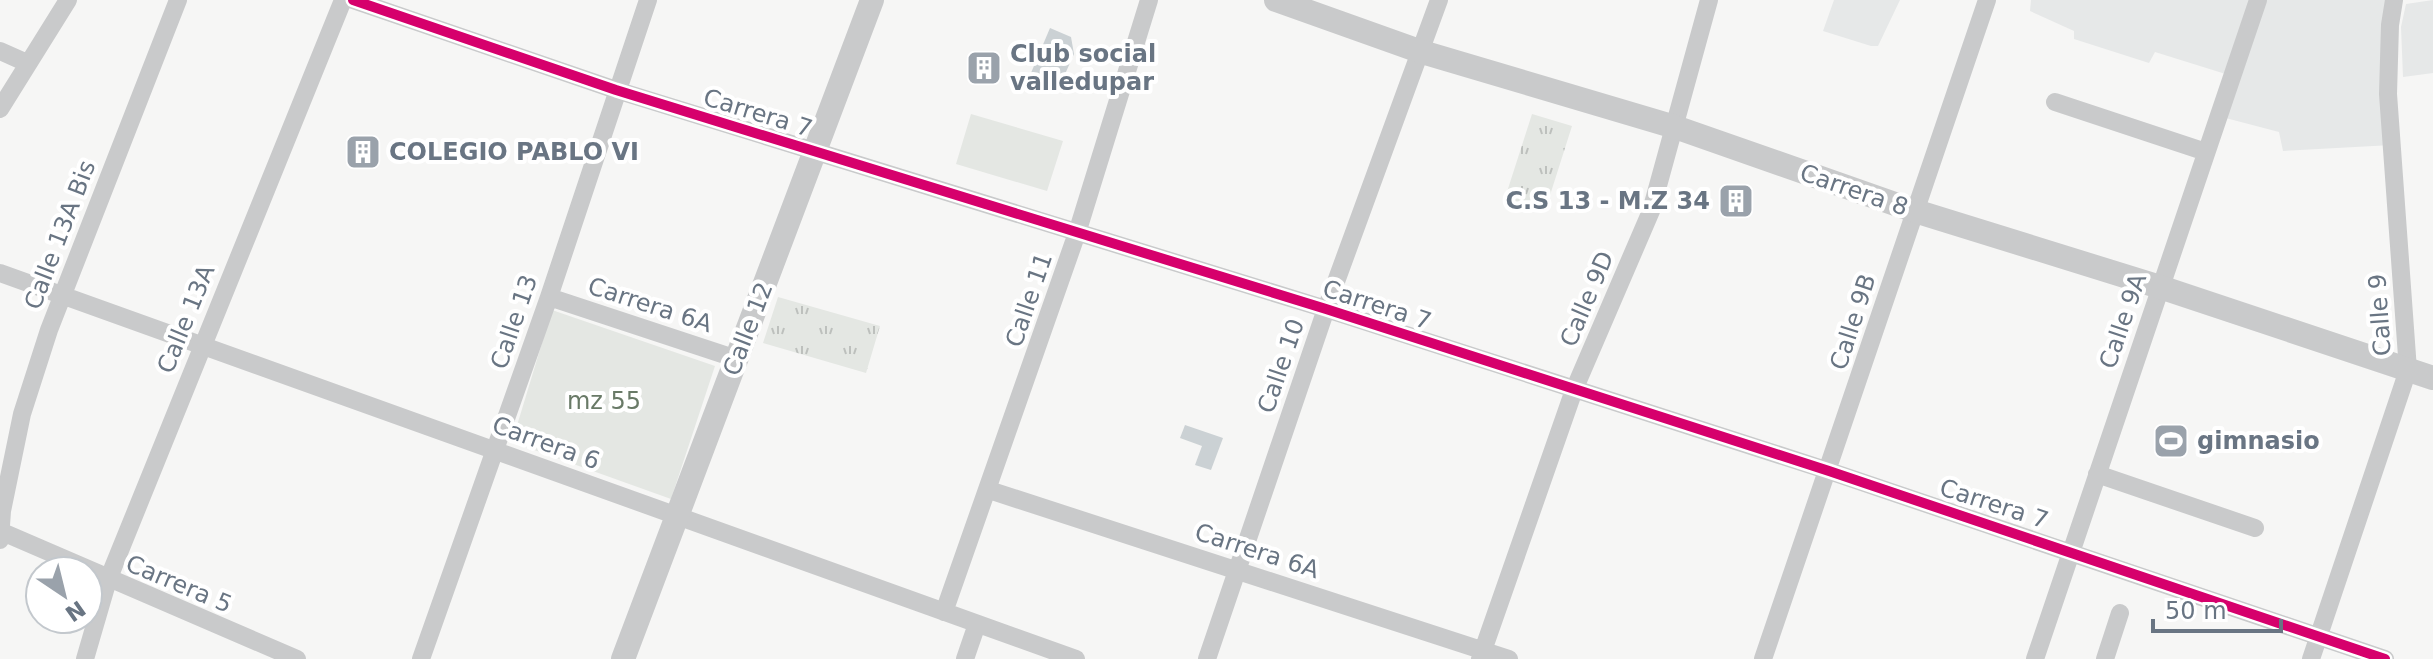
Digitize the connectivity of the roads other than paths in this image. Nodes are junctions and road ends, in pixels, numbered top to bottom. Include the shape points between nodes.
1 (68, 0) edge
2 (178, 0) edge
3 (343, 0) edge
4 (353, 0) edge
5 (648, 0) edge
6 (872, 0) edge
7 (1149, 0) edge
8 (1276, 0) edge
9 (1439, 0) edge
10 (1709, 0) edge
11 (1987, 0) edge
12 (2258, 0) edge
13 (2394, 0) edge
14 (0, 51) edge
15 (1422, 52) junction
16 (27, 63) junction
17 (616, 90) junction
18 (2055, 102) dead end
19 (0, 109) edge
20 (1675, 127) junction
21 (815, 151) junction
22 (2206, 152) junction
23 (1915, 211) junction
24 (1077, 233) junction
25 (0, 273) edge
26 (2160, 287) junction
27 (62, 295) junction
28 (549, 297) junction
29 (1326, 309) junction
30 (201, 345) junction
31 (737, 359) junction
32 (2408, 370) junction
33 (2433, 378) edge
34 (1574, 390) junction
35 (494, 450) junction
36 (1829, 471) junction
37 (2097, 474) junction
38 (989, 490) junction
39 (677, 516) junction
40 (2255, 528) dead end
41 (1, 534) edge
42 (2071, 550) junction
43 (1237, 570) junction
44 (108, 580) junction
45 (944, 612) junction
46 (2120, 613) dead end
47 (977, 624) junction
48 (2319, 636) junction
49 (1482, 654) edge
50 (85, 659) edge
51 (297, 659) edge
52 (421, 659) edge
53 (623, 659) edge
54 (965, 659) edge
55 (1076, 659) edge
56 (1207, 659) edge
57 (1509, 659) edge
58 (1763, 659) edge
59 (2035, 659) edge
60 (2105, 659) edge
61 (2311, 659) edge
62 (2385, 659) edge

1 - 16 street
2 - 27 street, Calle 13A Bis
3 - 30 street, Calle 13A
4 - 17 street, Carrera 7
5 - 17 street, Calle 13
6 - 21 street, Calle 12
7 - 24 street, Calle 11
8 - 15 street, Carrera 8
9 - 15 street, Calle 10
10 - 20 street, Calle 9D
11 - 23 street, Calle 9B
12 - 22 street, Calle 9A
13 - 32 street, Calle 9 via 2388,94
14 - 16 street
15 - 20 street, Carrera 8
15 - 29 street, Calle 10
16 - 19 street
17 - 21 street, Carrera 7
17 - 28 street, Calle 13
18 - 22 street
20 - 23 street, Carrera 8
20 - 34 street, Calle 9D via 1651,211
21 - 24 street, Carrera 7
21 - 31 street, Calle 12
22 - 26 street, Calle 9A
23 - 26 street, Carrera 8
23 - 36 street, Calle 9B
24 - 29 street, Carrera 7
24 - 38 street, Calle 11
25 - 27 street, Carrera 6
26 - 32 street, Carrera 8
26 - 37 street, Calle 9A
27 - 30 street, Carrera 6
27 - 41 street, Calle 13A Bis via 22,414
28 - 31 street, Carrera 6A
28 - 35 street, Calle 13
29 - 34 street, Carrera 7
29 - 43 street, Calle 10
30 - 35 street, Carrera 6
30 - 44 street, Calle 13A
31 - 39 street, Calle 12
32 - 33 street, Carrera 8
32 - 48 street, Calle 9
34 - 36 street, Carrera 7
34 - 49 street, Calle 9D
35 - 39 street, Carrera 6
35 - 52 street, Calle 13
36 - 42 street, Carrera 7
36 - 58 street, Calle 9B
37 - 40 street
37 - 42 street, Calle 9A
38 - 43 street, Carrera 6A
38 - 45 street, Calle 11
39 - 45 street, Carrera 6
39 - 53 street, Calle 12
41 - 44 street, Carrera 5
42 - 48 street, Carrera 7
42 - 59 street, Calle 9A
43 - 49 street, Carrera 6A
43 - 56 street, Calle 10
44 - 50 street, Calle 13A
44 - 51 street, Carrera 5
45 - 47 street, Carrera 6
46 - 60 street
47 - 54 street
47 - 55 street, Carrera 6
48 - 61 street, Calle 9
48 - 62 street, Carrera 7
49 - 57 street, Carrera 6A

